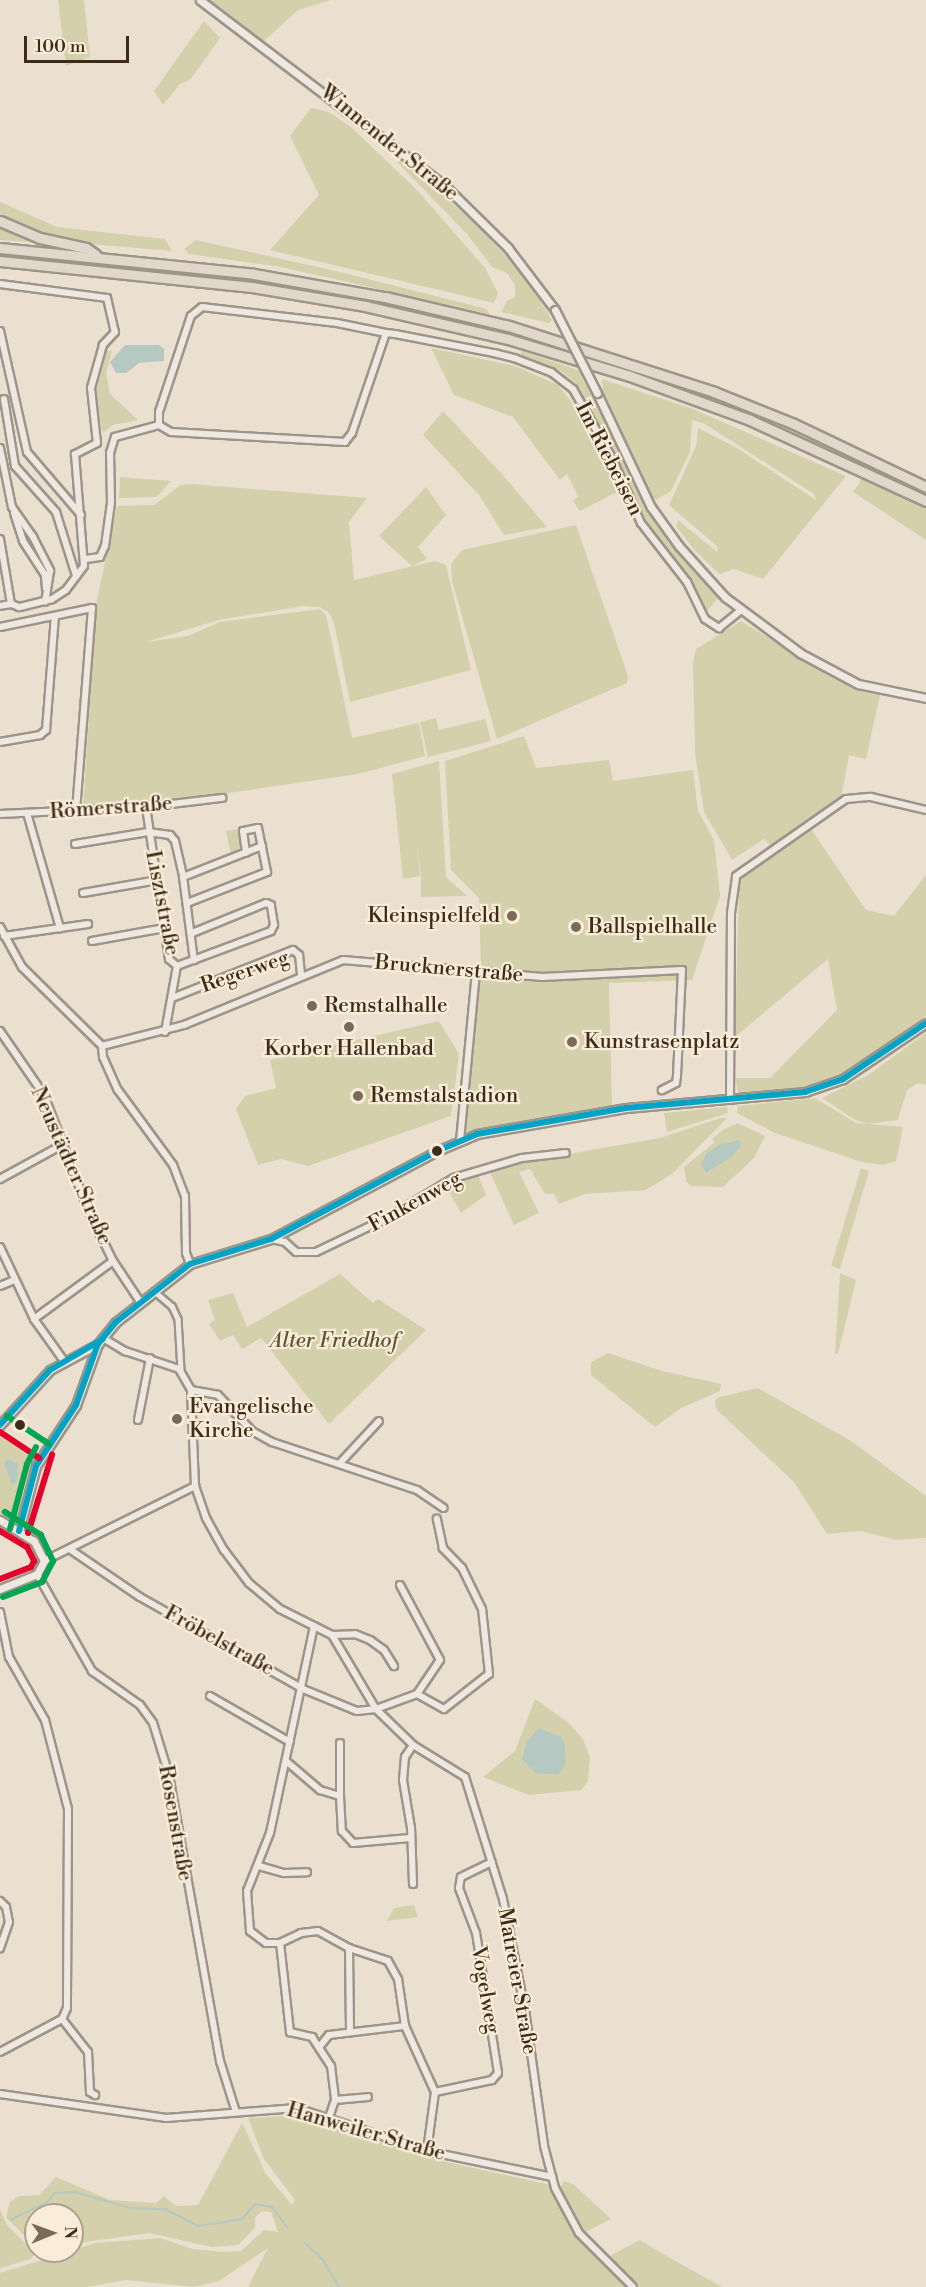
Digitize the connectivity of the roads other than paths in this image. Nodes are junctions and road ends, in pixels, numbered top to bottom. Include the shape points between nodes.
1 (200, 0) edge
2 (0, 221) edge
3 (0, 248) edge
4 (98, 256) junction
5 (0, 261) edge
6 (0, 284) edge
7 (0, 331) edge
8 (386, 333) junction
9 (4, 399) dead end
10 (159, 424) junction
11 (0, 448) edge
12 (926, 487) edge
13 (926, 501) edge
14 (12, 507) junction
15 (81, 516) junction
16 (0, 539) edge
17 (86, 559) junction
18 (76, 576) junction
19 (47, 593) junction
20 (45, 602) junction
21 (11, 604) junction
22 (0, 606) edge
23 (741, 610) junction
24 (55, 616) junction
25 (0, 627) edge
26 (926, 698) edge
27 (0, 742) edge
28 (222, 798) dead end
29 (146, 807) junction
30 (926, 810) edge
31 (76, 812) junction
32 (27, 813) junction
33 (0, 814) edge
34 (148, 832) junction
35 (75, 844) dead end
36 (262, 846) junction
37 (246, 853) junction
38 (183, 877) junction
39 (158, 880) junction
40 (83, 893) dead end
41 (188, 903) junction
42 (88, 924) dead end
43 (0, 927) edge
44 (60, 928) junction
45 (165, 928) junction
46 (192, 933) junction
47 (4, 936) junction
48 (92, 941) dead end
49 (194, 960) junction
50 (177, 966) junction
51 (476, 973) junction
52 (301, 975) junction
53 (172, 998) junction
54 (926, 1023) edge
55 (0, 1031) edge
56 (165, 1032) junction
57 (102, 1046) junction
58 (662, 1090) dead end
59 (730, 1100) junction
60 (460, 1141) junction
61 (62, 1145) junction
62 (566, 1153) dead end
63 (0, 1179) edge
64 (271, 1239) junction
65 (0, 1247) edge
66 (113, 1261) junction
67 (190, 1264) junction
68 (14, 1280) junction
69 (0, 1286) edge
70 (154, 1291) junction
71 (141, 1304) junction
72 (34, 1319) junction
73 (101, 1341) junction
74 (76, 1357) junction
75 (150, 1358) junction
76 (64, 1361) junction
77 (87, 1368) junction
78 (181, 1370) junction
79 (191, 1390) junction
80 (138, 1420) dead end
81 (379, 1421) dead end
82 (0, 1425) edge
83 (340, 1463) junction
84 (195, 1486) junction
85 (444, 1508) dead end
86 (0, 1520) edge
87 (437, 1520) dead end
88 (19, 1531) junction
89 (71, 1550) junction
90 (44, 1561) junction
91 (37, 1574) junction
92 (400, 1585) dead end
93 (0, 1589) edge
94 (0, 1612) edge
95 (314, 1626) junction
96 (332, 1635) junction
97 (394, 1666) dead end
98 (303, 1689) junction
99 (417, 1694) junction
100 (210, 1696) dead end
101 (376, 1709) junction
102 (290, 1742) junction
103 (340, 1743) dead end
104 (413, 1745) junction
105 (286, 1761) junction
106 (340, 1796) junction
107 (410, 1838) junction
108 (492, 1862) junction
109 (259, 1866) junction
110 (307, 1872) dead end
111 (413, 1884) dead end
112 (0, 1901) edge
113 (280, 1943) junction
114 (0, 1948) edge
115 (349, 1948) junction
116 (62, 2019) junction
117 (405, 2026) junction
118 (350, 2032) junction
119 (320, 2046) junction
120 (0, 2052) edge
121 (435, 2092) junction
122 (0, 2094) edge
123 (95, 2095) dead end
124 (368, 2097) dead end
125 (334, 2100) junction
126 (236, 2112) junction
127 (328, 2120) junction
128 (427, 2151) junction
129 (552, 2177) junction
130 (633, 2287) edge

1 - 23 street, Winnender Straße, bridge via 444,185 508,248 555,310 651,507 705,577
2 - 4 highway via 40,238 86,248
3 - 4 highway
4 - 12 highway via 318,284 509,326 714,392 792,423
5 - 13 highway via 252,287 365,306 508,339 630,375 750,420
6 - 15 street via 110,300 115,332 103,345 91,388 97,443 75,454
7 - 15 street via 27,452
8 - 10 street via 352,433 345,442 171,432
8 - 10 street, Im Riebeisen via 301,318 198,309 191,316 159,412
8 - 23 street, Im Riebeisen via 514,358 563,380 595,426 649,537 687,582 705,619 719,628
9 - 18 street via 15,466 61,520
10 - 17 street via 115,437 105,546 100,557
11 - 14 street
14 - 19 street via 23,541 45,575
14 - 19 street via 50,571
15 - 17 street
16 - 21 street
17 - 18 street
18 - 20 street via 61,595
19 - 20 street
20 - 21 street via 19,608
21 - 22 street
23 - 26 street, Winnender Straße via 800,653 858,684
24 - 25 street
24 - 27 street via 46,730 40,735
24 - 31 street via 92,608
28 - 29 street, Römerstraße
29 - 31 street, Römerstraße
29 - 34 street, Lisztstraße
30 - 59 street via 871,797 846,799 736,876 731,913
31 - 32 street, Römerstraße
32 - 33 street, Römerstraße
32 - 44 street
34 - 35 street
34 - 38 street via 170,835 175,841
34 - 39 street, Lisztstraße
36 - 37 street
36 - 37 street via 260,829 246,828
36 - 41 street via 267,872
37 - 38 street
38 - 41 street
39 - 40 street
39 - 45 street, Lisztstraße
41 - 46 street
42 - 44 street
43 - 47 street
44 - 47 street
45 - 48 street
45 - 50 street, Lisztstraße via 169,959
46 - 49 street
46 - 49 street via 266,903 271,905 271,930
47 - 57 street via 22,967
49 - 50 street
50 - 53 street, Lisztstraße
51 - 52 street, Brucknerstraße via 343,960
51 - 58 street, Brucknerstraße via 543,977 682,970 676,1083
51 - 60 street
52 - 53 street, Regerweg via 299,955 293,950
52 - 56 street, Brucknerstraße
53 - 56 street, Lisztstraße
54 - 59 street via 872,1061 825,1086 805,1092
55 - 61 street, Neustädter Straße via 44,1095
56 - 57 street, Brucknerstraße
57 - 67 street via 118,1090 173,1165 185,1196 186,1253
59 - 60 street via 585,1113 495,1130
60 - 64 street
61 - 63 street
61 - 66 street, Neustädter Straße
62 - 64 street, Finkenweg via 522,1158 454,1178 389,1217 316,1252 296,1252 285,1242
64 - 67 street
65 - 68 street
66 - 71 street, Neustädter Straße
66 - 72 street
67 - 70 street
68 - 69 street
68 - 72 street
70 - 71 street
70 - 78 street via 172,1306 178,1319
71 - 73 street
72 - 76 street
73 - 74 street
73 - 75 street
73 - 77 street
74 - 76 street
74 - 77 street via 84,1360
75 - 78 street
75 - 80 street
76 - 82 street via 38,1381
77 - 88 street via 76,1405 36,1466
78 - 79 street
79 - 83 street via 218,1395 252,1431 272,1442 320,1460
79 - 84 street
81 - 83 street
83 - 85 street via 417,1490
84 - 89 street via 165,1498
84 - 95 street via 206,1518 249,1583 280,1609
86 - 88 street
87 - 99 street via 442,1548 462,1568 482,1610 489,1674 444,1709
88 - 90 street via 38,1546
89 - 90 street
89 - 98 street, Fröbelstraße via 140,1597
90 - 91 street
91 - 93 street
91 - 126 street, Rosenstraße via 92,1671 140,1705 153,1723 169,1775 220,2061
92 - 99 street via 440,1660
94 - 116 street via 9,1658 45,1720 68,1809 67,2008
95 - 96 street
95 - 98 street
96 - 97 street via 355,1634 370,1640 384,1650
96 - 101 street
98 - 101 street, Fröbelstraße via 334,1705 357,1711
98 - 102 street
99 - 101 street
100 - 102 street
101 - 104 street
102 - 105 street
103 - 106 street
104 - 107 street via 405,1757 403,1780
104 - 108 street, Matreier Straße via 465,1777
105 - 106 street via 320,1790
105 - 109 street
106 - 107 street via 342,1832 353,1843
107 - 111 street
108 - 121 street, Vogelweg via 461,1877 459,1888 476,1933 498,2073 492,2080
108 - 129 street, Matreier Straße via 525,2010
109 - 110 street via 284,1873
109 - 113 street via 247,1891 250,1931 257,1939
112 - 114 street via 6,1906 9,1922
113 - 115 street via 318,1930
113 - 119 street via 290,2032 312,2037
115 - 117 street via 388,1961 398,1979
115 - 118 street
116 - 120 street
116 - 123 street via 88,2052 90,2092
117 - 118 street
117 - 121 street
118 - 119 street via 329,2035
119 - 125 street via 331,2066
121 - 128 street
122 - 126 street, Hanweiler Straße via 166,2118
124 - 125 street
125 - 127 street
126 - 127 street, Hanweiler Straße via 297,2108
127 - 128 street, Hanweiler Straße
128 - 129 street, Hanweiler Straße
129 - 130 street, Matreier Straße via 579,2233

